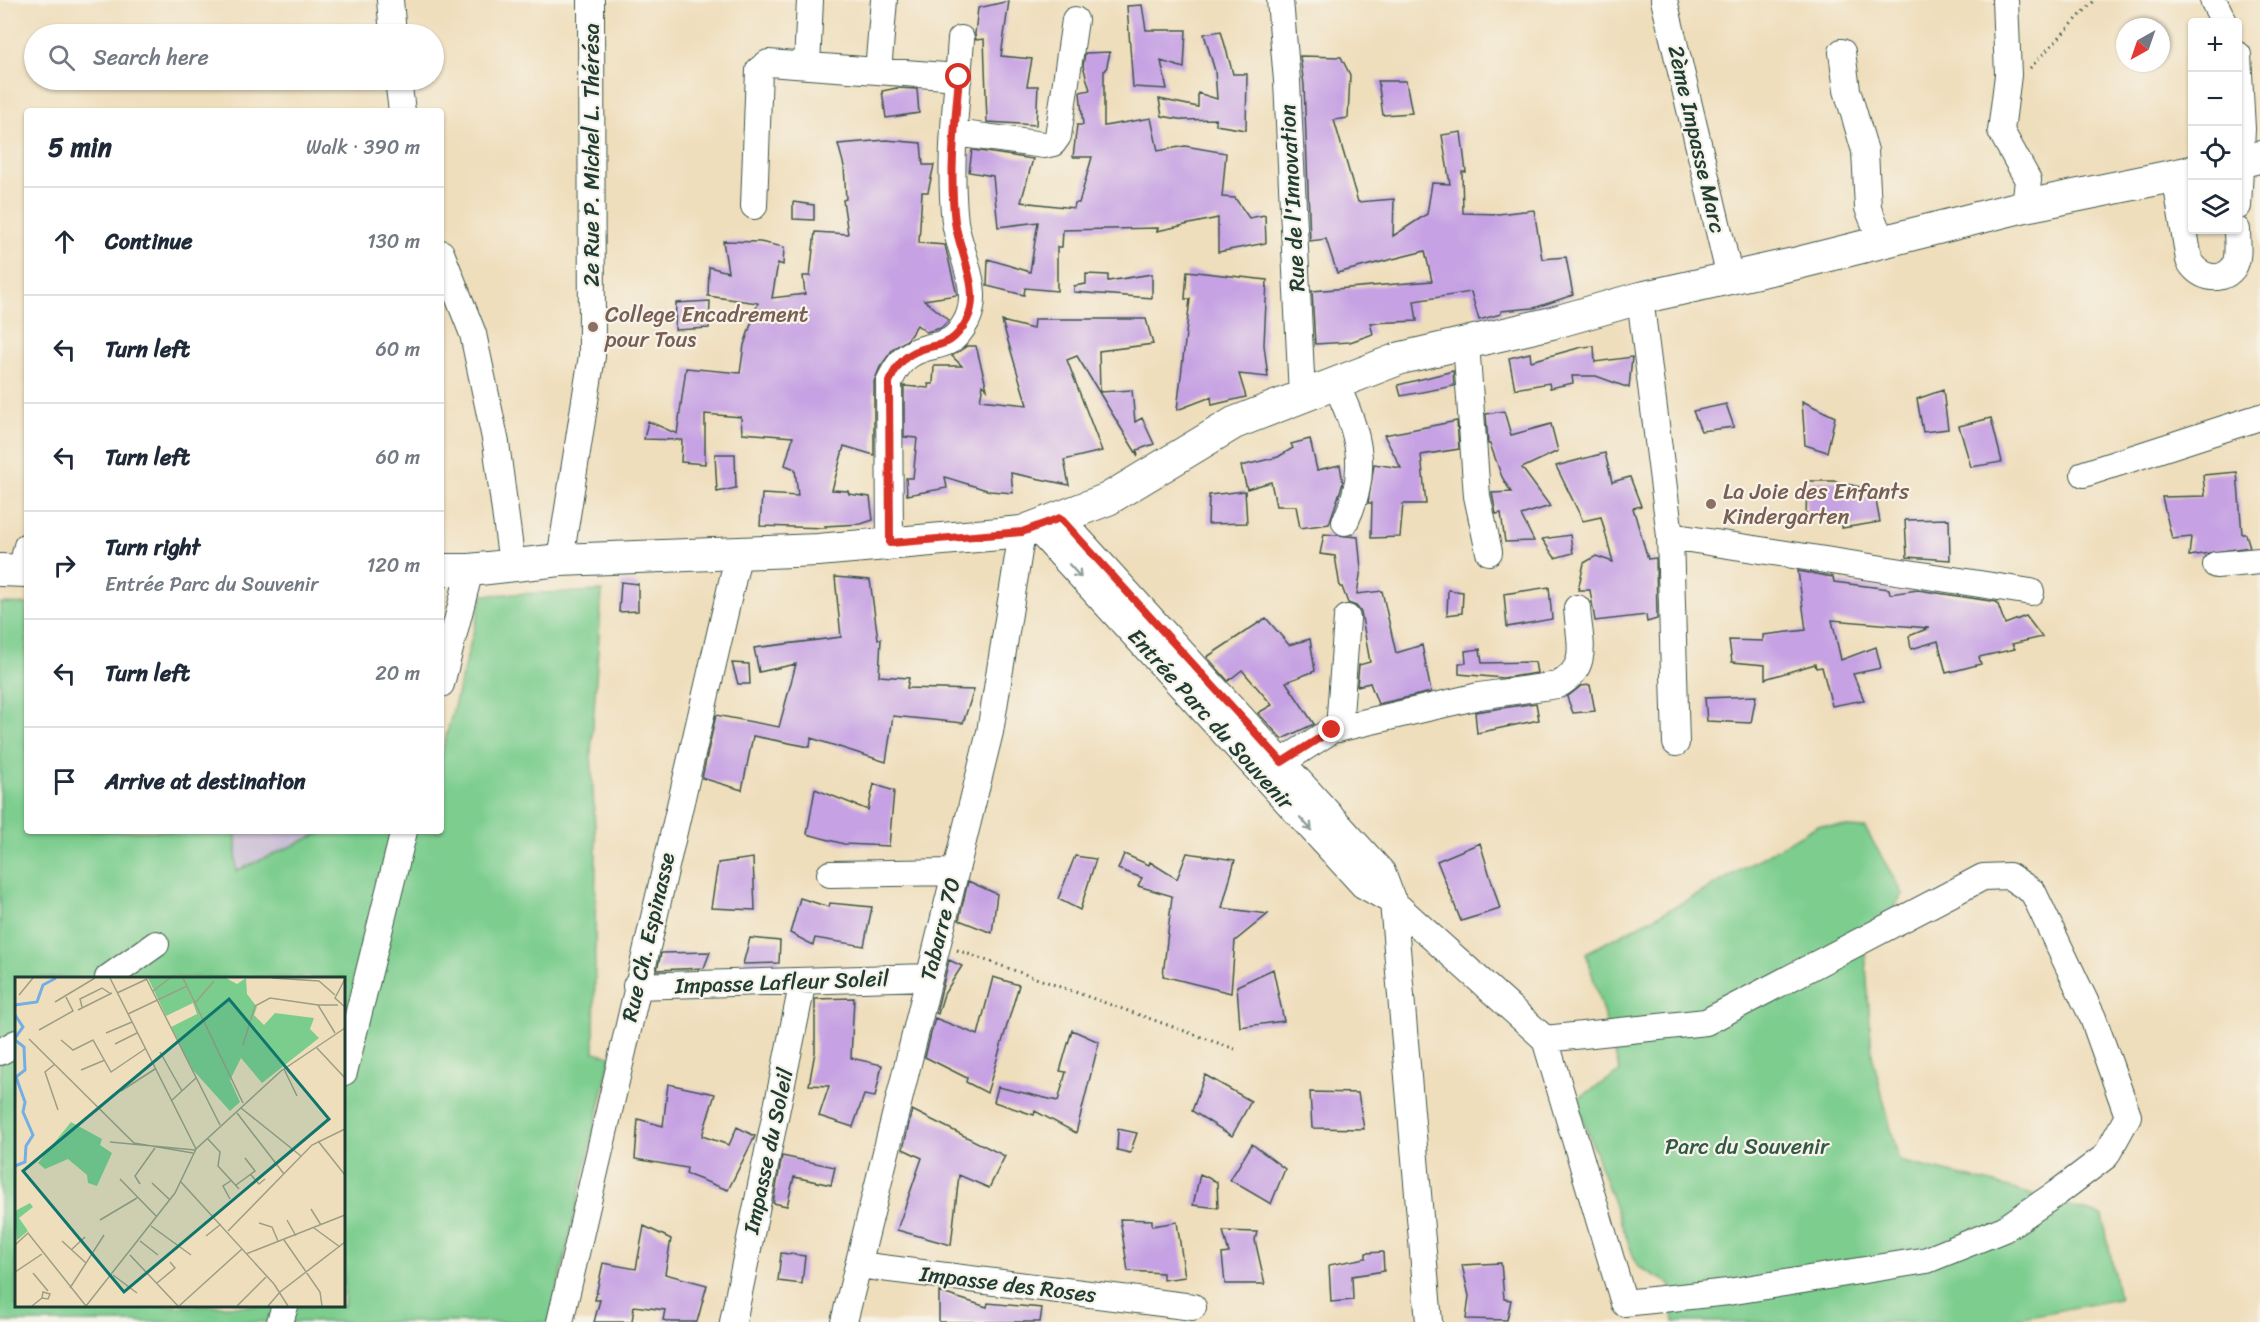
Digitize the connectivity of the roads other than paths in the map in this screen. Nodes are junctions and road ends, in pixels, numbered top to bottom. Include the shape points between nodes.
1 (390, 0) edge
2 (591, 0) edge
3 (810, 0) edge
4 (884, 0) edge
5 (1280, 0) edge
6 (1664, 0) edge
7 (2005, 0) edge
8 (2213, 0) edge
9 (2222, 18) edge
10 (1075, 20) dead end
11 (392, 24) edge
12 (962, 39) dead end
13 (1842, 52) dead end
14 (807, 66) junction
15 (878, 71) junction
16 (2239, 72) edge
17 (959, 77) junction
18 (399, 90) edge
19 (402, 108) edge
20 (955, 133) junction
21 (2245, 161) edge
22 (2184, 173) edge
23 (2242, 180) edge
24 (754, 206) dead end
25 (2025, 206) junction
26 (2237, 234) edge
27 (1881, 242) junction
28 (444, 267) edge
29 (1730, 278) junction
30 (1640, 298) junction
31 (1466, 343) junction
32 (1335, 383) junction
33 (1302, 396) junction
34 (2260, 417) edge
35 (2084, 474) dead end
36 (1345, 522) dead end
37 (1039, 526) junction
38 (1670, 536) junction
39 (890, 543) junction
40 (739, 552) junction
41 (1489, 552) dead end
42 (560, 560) junction
43 (2260, 561) edge
44 (512, 564) junction
45 (2216, 565) dead end
46 (455, 570) edge
47 (2031, 592) dead end
48 (1577, 608) dead end
49 (1347, 618) dead end
50 (444, 660) edge
51 (1339, 729) junction
52 (1676, 743) dead end
53 (1282, 762) junction
54 (403, 834) edge
55 (954, 872) junction
56 (830, 874) dead end
57 (1393, 902) junction
58 (156, 944) dead end
59 (109, 977) edge
60 (928, 977) junction
61 (803, 981) junction
62 (636, 986) junction
63 (1545, 1039) junction
64 (15, 1043) edge
65 (0, 1052) edge
66 (345, 1068) edge
67 (858, 1265) junction
68 (284, 1307) edge
69 (1193, 1307) dead end
70 (280, 1322) edge
71 (560, 1322) edge
72 (733, 1322) edge
73 (844, 1322) edge
74 (1429, 1322) edge

1 - 11 street
2 - 42 street, 2e Rue P. Michel L. Thérésa via 592,356
3 - 14 street
4 - 15 street
5 - 33 street, Rue de l'Innovation
6 - 29 street, 2ème Impasse Marc
7 - 25 street via 2008,75 2001,131 2028,180
8 - 9 street
10 - 20 street via 1058,136 1053,143
12 - 17 street
13 - 27 street via 1847,90 1865,151 1868,208
14 - 15 street
14 - 24 street via 768,63 759,70
15 - 17 street
16 - 21 street
17 - 20 street
18 - 19 street
20 - 39 street via 955,224 967,262 971,302 968,318 956,336 945,345 911,353 898,365 889,382
21 - 23 street
22 - 25 main road
22 - 26 street via 2189,260 2193,270 2205,277 2224,275 2233,268
25 - 27 main road
27 - 29 main road
28 - 44 street via 473,334 496,443
29 - 30 main road
30 - 31 main road
30 - 38 street
31 - 32 main road via 1401,358
31 - 41 street via 1477,496
32 - 33 main road
32 - 36 street via 1358,440 1360,484
33 - 37 main road via 1234,423 1108,499
34 - 35 street
37 - 39 main road
37 - 53 street, Entrée Parc du Souvenir
37 - 55 street, Tabarre 70
37 -> 57 street, Entrée Parc du Souvenir via 1363,885
38 - 47 street
38 - 52 street
39 - 40 main road
40 - 42 main road
40 - 62 street, Rue Ch. Espinasse
42 - 44 main road
43 - 45 street
44 - 46 main road
46 - 50 street
48 - 51 street via 1581,661 1569,678 1558,685 1479,696
49 - 51 street
51 - 53 street
53 - 57 street, Entrée Parc du Souvenir via 1382,872
54 - 66 street
55 - 56 street
55 - 60 street, Tabarre 70
57 - 63 street, Entrée Parc du Souvenir
57 - 74 street
58 - 59 street
60 - 61 street, Impasse Lafleur Soleil
60 - 67 street, Tabarre 70
61 - 62 street, Impasse Lafleur Soleil
61 - 72 street, Impasse du Soleil
62 - 71 street, Rue Ch. Espinasse
63 - 63 street via 1624,1303 1728,1292 1927,1260 2004,1229 2057,1192 2106,1156 2128,1116 2093,1018 2032,892 2009,876 1983,877 1706,1022
64 - 65 street
67 - 69 street, Impasse des Roses
67 - 73 street, Tabarre 70
68 - 70 street

